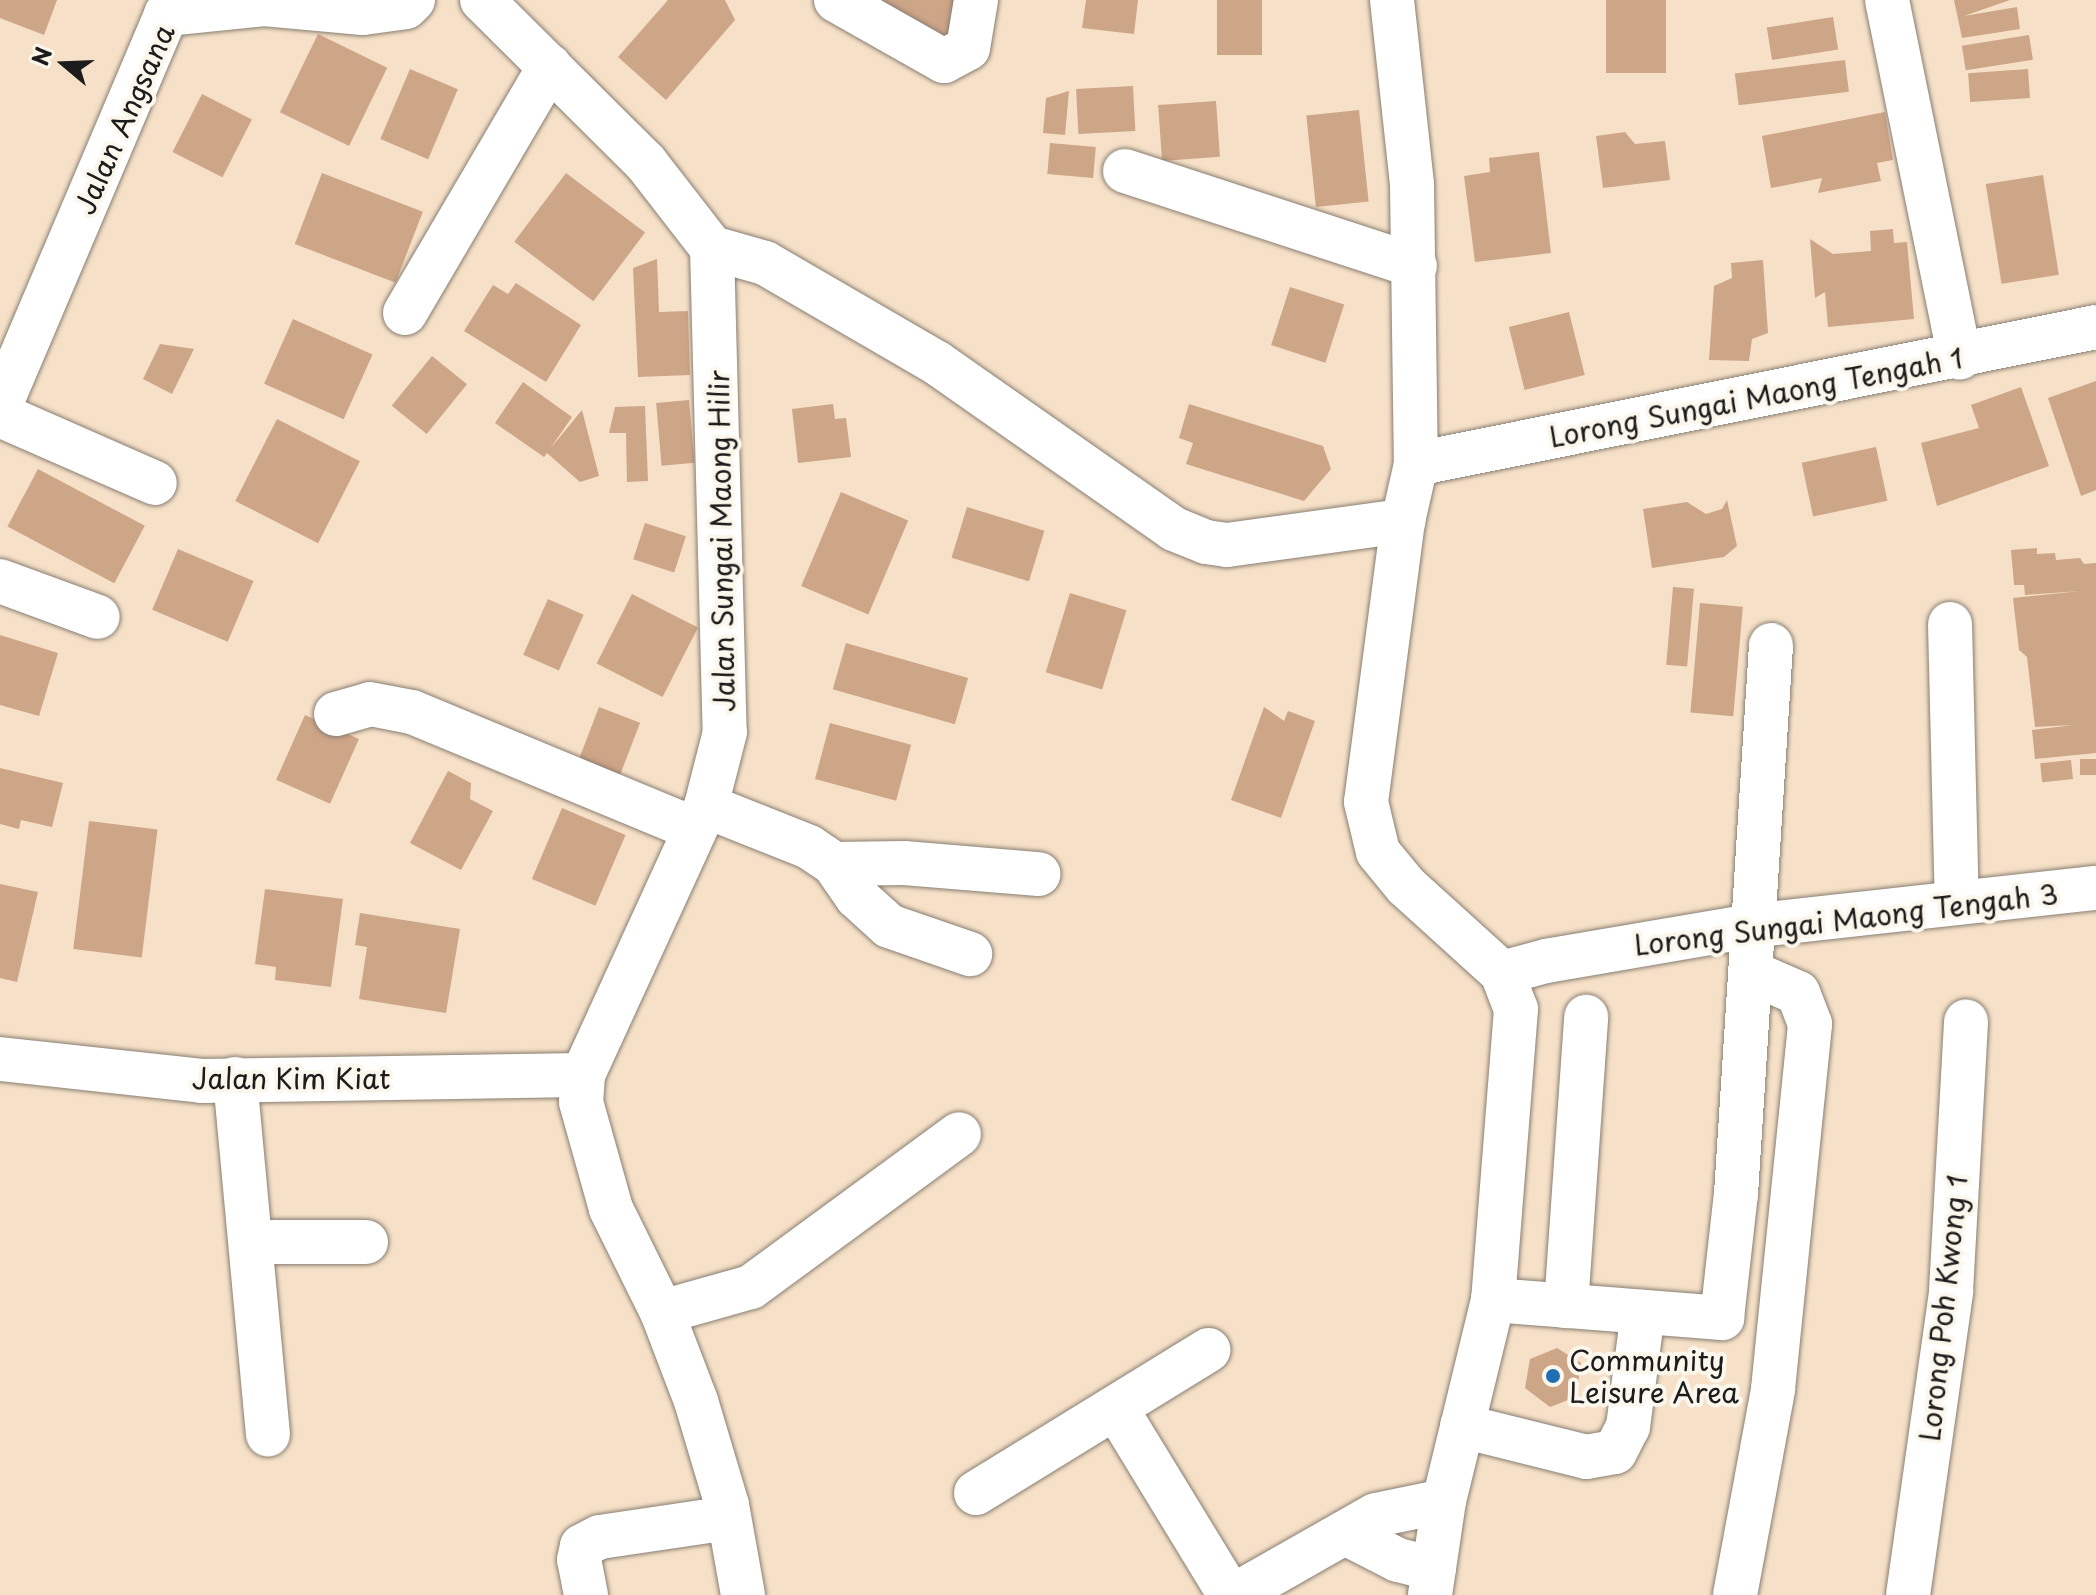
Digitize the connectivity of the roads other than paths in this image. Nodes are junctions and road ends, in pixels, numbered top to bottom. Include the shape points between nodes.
1 (413, 0) edge
2 (482, 0) edge
3 (836, 0) edge
4 (976, 0) edge
5 (1392, 0) edge
6 (1887, 0) edge
7 (167, 7) edge
8 (550, 66) junction
9 (1125, 171) dead end
10 (712, 248) junction
11 (1415, 266) junction
12 (405, 313) dead end
13 (2096, 327) edge
14 (1960, 358) junction
15 (0, 406) edge
16 (0, 415) edge
17 (1416, 464) junction
18 (155, 483) dead end
19 (1403, 521) junction
20 (0, 581) edge
21 (98, 617) dead end
22 (1950, 624) dead end
23 (1771, 645) dead end
24 (336, 714) dead end
25 (700, 818) junction
26 (834, 864) junction
27 (1039, 874) dead end
28 (2096, 888) edge
29 (1957, 903) junction
30 (1750, 926) junction
31 (970, 954) dead end
32 (1750, 972) junction
33 (1502, 973) junction
34 (1586, 1017) dead end
35 (1966, 1021) dead end
36 (0, 1059) edge
37 (583, 1075) junction
38 (235, 1079) junction
39 (959, 1134) dead end
40 (251, 1242) junction
41 (366, 1242) dead end
42 (1493, 1300) junction
43 (1566, 1306) junction
44 (662, 1312) junction
45 (1643, 1312) junction
46 (1722, 1318) junction
47 (1779, 1326) junction
48 (1208, 1350) dead end
49 (1117, 1410) junction
50 (1462, 1426) junction
51 (268, 1434) dead end
52 (976, 1493) dead end
53 (1444, 1501) junction
54 (729, 1518) junction
55 (1345, 1533) junction
56 (1432, 1582) edge
57 (586, 1595) edge
58 (743, 1595) edge
59 (1232, 1595) edge
60 (1735, 1595) edge
61 (1908, 1595) edge

1 - 7 street, Jalan Angsana via 406,7 363,13 264,4
2 - 8 street
3 - 4 street via 944,61 968,48
5 - 11 street
6 - 14 street
7 - 15 street, Jalan Angsana
8 - 10 street via 646,163
8 - 12 street
9 - 11 street
10 - 19 street via 765,263 937,363 1174,529 1206,542 1227,545
10 - 25 street, Jalan Sungai Maong Hilir via 725,732
11 - 17 street
13 - 14 street, Lorong Sungai Maong Tengah 1
14 - 17 street, Lorong Sungai Maong Tengah 1
16 - 18 street
17 - 19 street
19 - 33 street via 1366,802 1378,852 1406,886
20 - 21 street
22 - 29 street
23 - 30 street
24 - 25 street via 370,704 412,712
25 - 26 street via 809,847
25 - 37 street, Jalan Sungai Maong Hilir
26 - 27 street via 904,863
26 - 31 street via 857,897 889,926
28 - 29 street, Lorong Sungai Maong Tengah 3
29 - 30 street, Lorong Sungai Maong Tengah 3
30 - 32 street
30 - 33 street, Lorong Sungai Maong Tengah 3
32 - 46 street
32 - 47 street via 1798,993 1810,1024
33 - 42 street via 1516,1009
34 - 43 street
35 - 61 street, Lorong Poh Kwong 1 via 1951,1291
36 - 38 street, Jalan Kim Kiat via 202,1081
37 - 38 street, Jalan Kim Kiat
37 - 44 street, Jalan Sungai Maong Hilir via 581,1102 611,1209
38 - 40 street
39 - 44 street via 751,1287
40 - 41 street
40 - 51 street
42 - 43 street
42 - 50 street
43 - 45 street
44 - 54 street, Jalan Sungai Maong Hilir via 696,1401
45 - 46 street
45 - 50 street via 1628,1427 1615,1452 1586,1457
46 - 47 street
47 - 60 street via 1773,1389
48 - 49 street
49 - 52 street
49 - 59 street
50 - 53 street
53 - 55 street via 1376,1515
53 - 56 street
54 - 57 street via 600,1537 582,1546 579,1560
54 - 58 street, Jalan Sungai Maong Hilir
55 - 56 street
55 - 59 street

